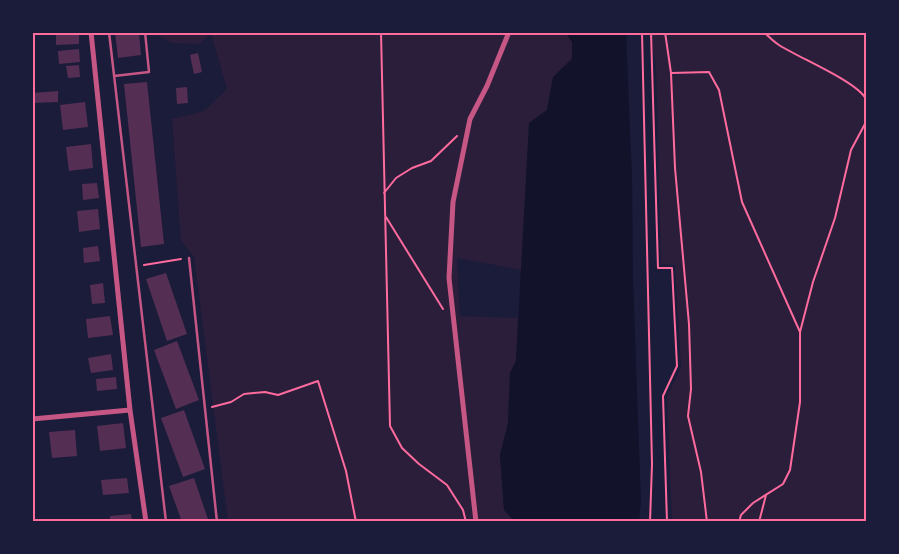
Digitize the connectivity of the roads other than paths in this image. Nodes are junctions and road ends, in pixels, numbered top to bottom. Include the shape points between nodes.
1 (91, 32) edge
2 (109, 32) edge
3 (145, 32) edge
4 (509, 32) edge
5 (114, 76) junction
6 (189, 258) road end
7 (130, 410) junction
8 (32, 419) edge
9 (146, 522) edge
10 (166, 522) edge
11 (217, 522) edge
12 (476, 522) edge

1 - 7 street
2 - 5 lane
3 - 5 lane via 149,72
4 - 12 street via 470,119 453,202 449,278
5 - 10 lane
6 - 11 lane
7 - 8 street
7 - 9 street

